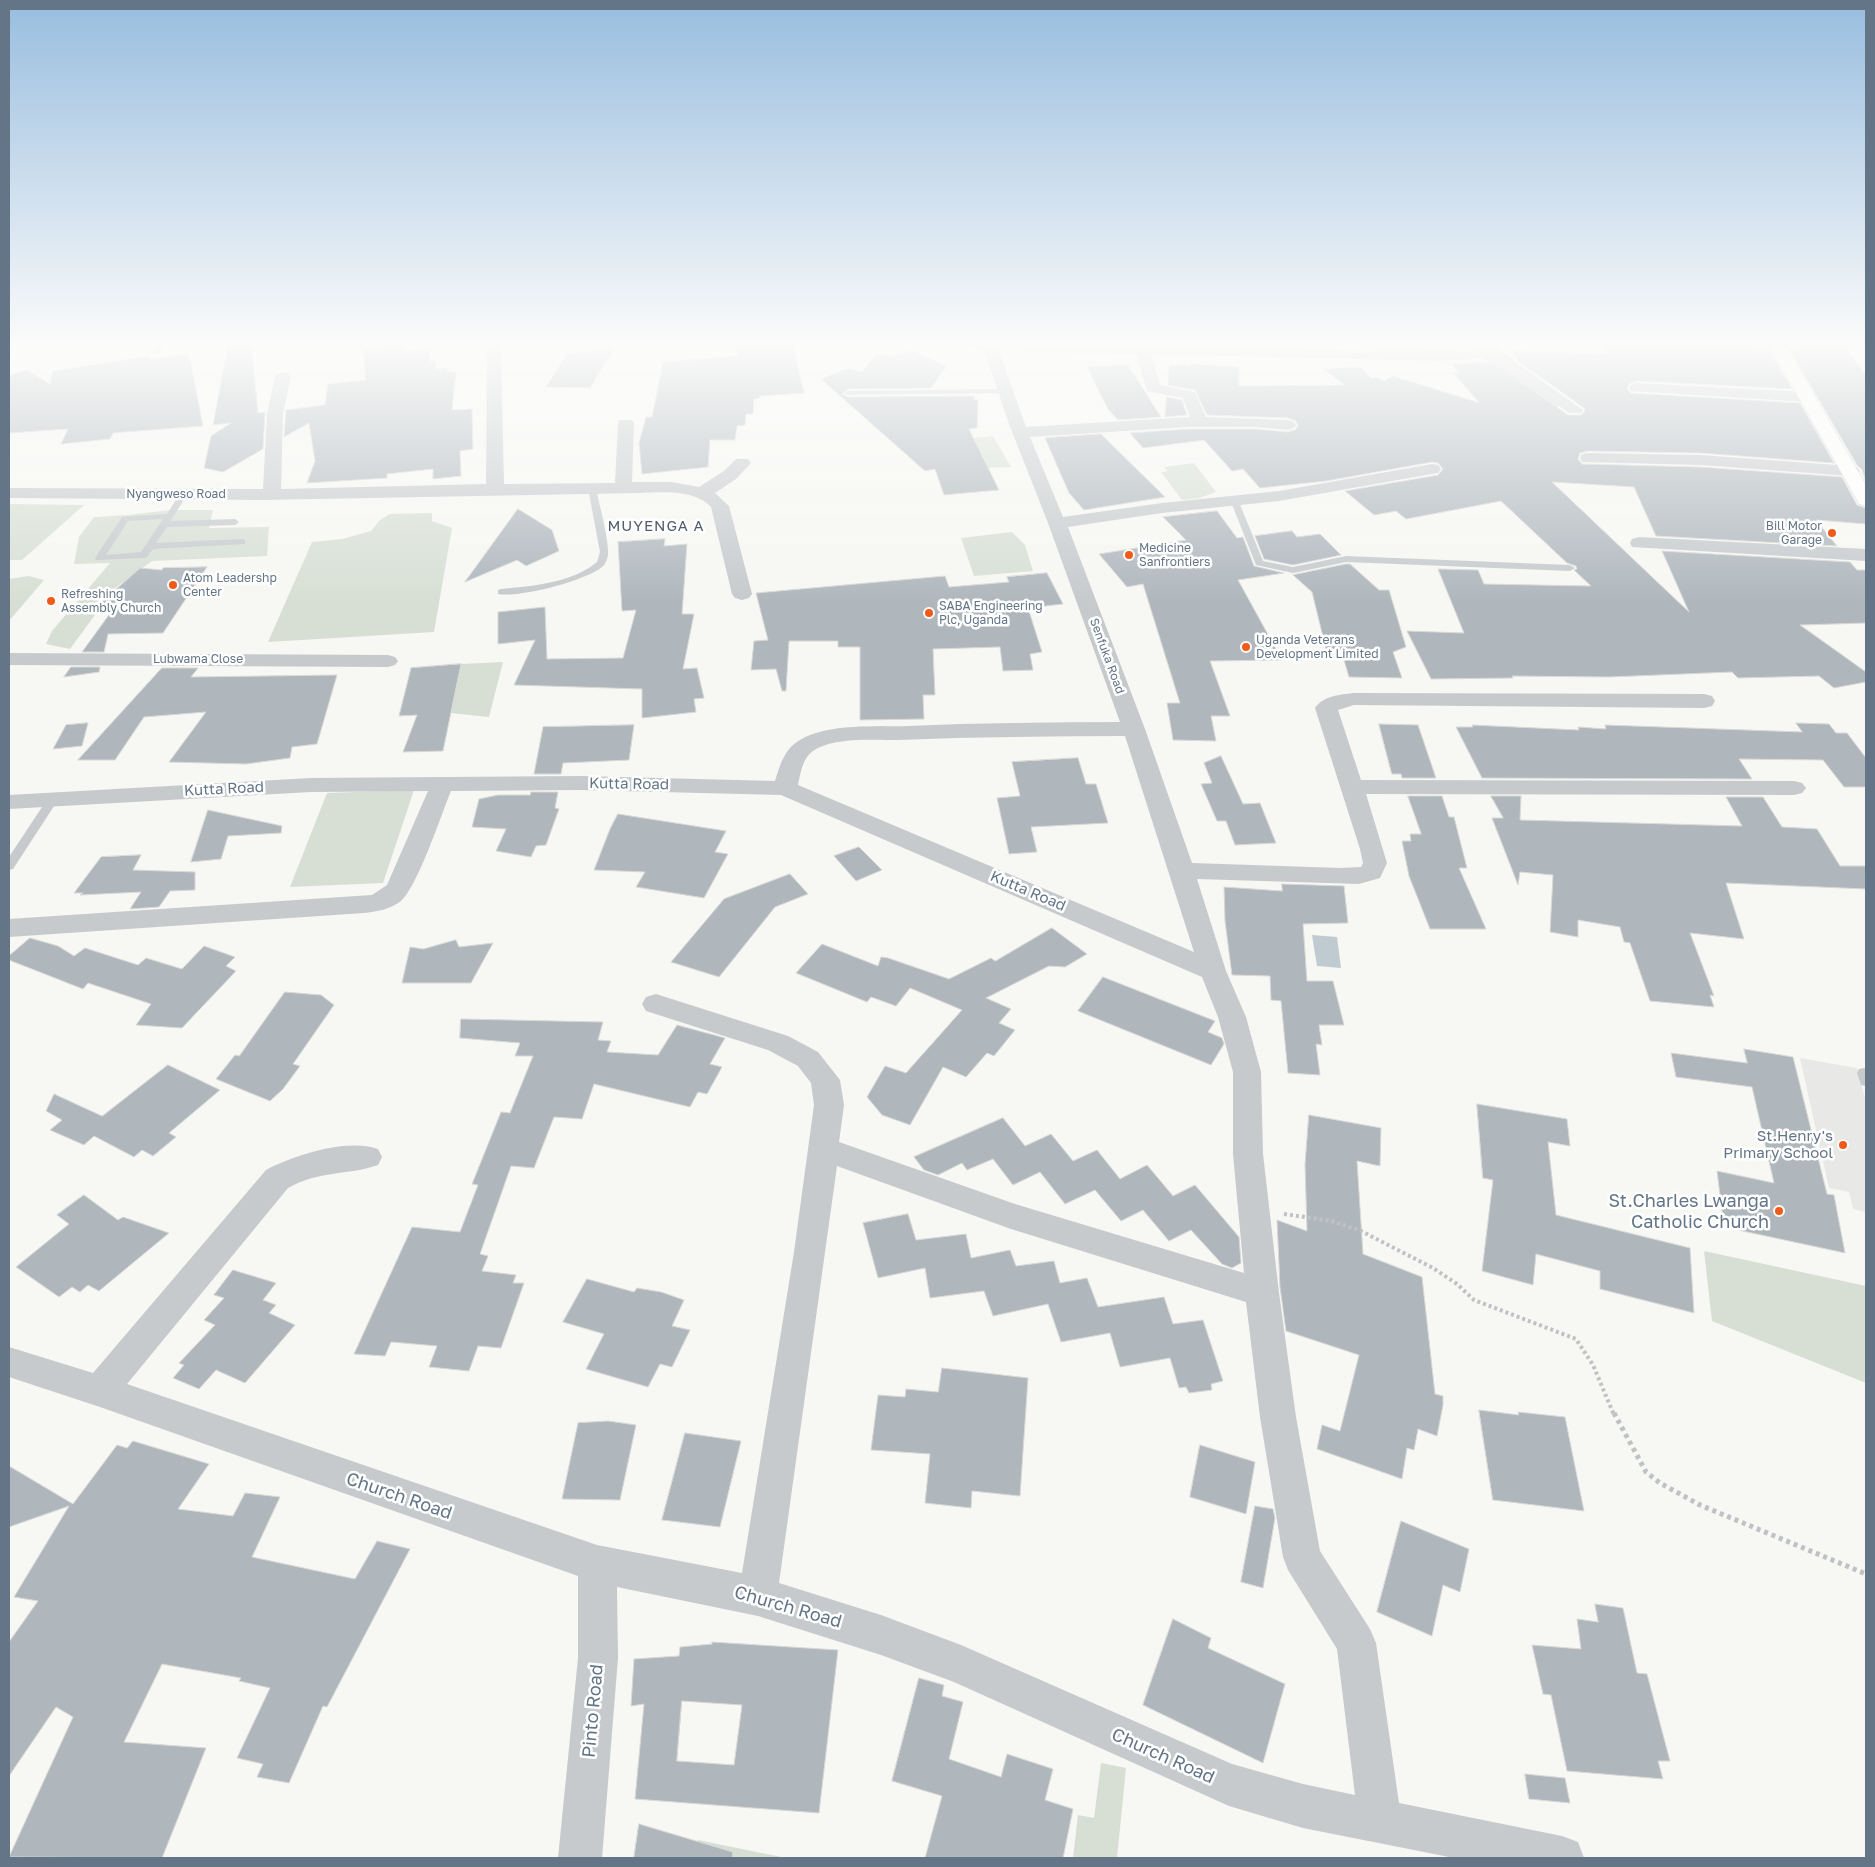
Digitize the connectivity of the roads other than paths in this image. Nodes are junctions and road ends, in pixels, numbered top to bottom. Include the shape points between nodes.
1 (274, 429) edge
2 (495, 429) edge
3 (626, 429) edge
4 (1020, 429) edge
5 (1094, 429) edge
6 (1827, 429) edge
7 (1021, 432) junction
8 (1588, 458) dead end
9 (742, 463) dead end
10 (1432, 468) dead end
11 (1851, 471) junction
12 (495, 488) junction
13 (592, 488) junction
14 (623, 488) junction
15 (9, 493) edge
16 (702, 493) junction
17 (184, 494) junction
18 (272, 494) junction
19 (1866, 500) edge
20 (1235, 502) junction
21 (167, 520) junction
22 (235, 522) dead end
23 (1057, 522) junction
24 (242, 542) dead end
25 (1639, 543) dead end
26 (150, 546) junction
27 (1866, 555) edge
28 (1570, 568) dead end
29 (501, 592) dead end
30 (742, 594) dead end
31 (9, 659) edge
32 (388, 661) dead end
33 (1704, 700) dead end
34 (1134, 729) junction
35 (443, 783) junction
36 (1352, 787) junction
37 (785, 788) junction
38 (1794, 788) dead end
39 (52, 800) junction
40 (9, 802) edge
41 (9, 866) edge
42 (1182, 871) junction
43 (9, 928) edge
44 (1213, 971) junction
45 (656, 1004) dead end
46 (824, 1149) junction
47 (367, 1157) dead end
48 (1262, 1293) junction
49 (9, 1362) edge
50 (100, 1391) junction
51 (597, 1564) junction
52 (758, 1596) junction
53 (1380, 1821) junction
54 (1444, 1846) edge
55 (580, 1858) edge
56 (1562, 1858) edge

1 - 18 street
2 - 12 street
3 - 14 street
4 - 7 street, Senfuka Road
5 - 7 street
6 - 11 street
7 - 23 street, Senfuka Road
8 - 11 street via 1700,460
9 - 16 street
10 - 20 street via 1309,492
11 - 19 street
12 - 13 street, Nyangweso Road
12 - 18 street, Nyangweso Road
13 - 14 street, Nyangweso Road
13 - 29 lane via 604,552 601,563 536,589
14 - 16 street
15 - 17 street, Nyangweso Road
16 - 30 street via 716,500 720,506
17 - 18 street, Nyangweso Road
17 - 21 lane
20 - 23 street via 1139,510
20 - 28 lane via 1260,563 1293,570 1346,559
21 - 22 lane
21 - 26 lane
21 - 26 lane via 125,519 99,558 144,556
23 - 34 street, Senfuka Road
24 - 26 lane
25 - 27 street
31 - 32 street, Lubwama Close
33 - 36 street via 1354,699 1336,702 1326,708
34 - 37 street via 864,734 824,739 799,751 793,759
34 - 42 street, Senfuka Road
35 - 37 street, Kutta Road
35 - 39 street, Kutta Road via 311,785
35 - 43 street via 399,887 392,897 384,901 354,906
36 - 38 street
36 - 42 street via 1372,849 1375,863 1371,872 1340,876
37 - 44 street, Kutta Road
39 - 40 street, Kutta Road
39 - 41 lane
42 - 44 street, Senfuka Road
44 - 48 street, Senfuka Road via 1232,1017 1247,1072 1248,1154
45 - 46 street via 778,1043 808,1059 825,1080 829,1105
46 - 48 street via 1011,1216
46 - 52 street
47 - 50 street via 313,1163 276,1179
48 - 53 street, Senfuka Road via 1278,1417 1302,1557 1356,1643
49 - 50 street, Church Road
50 - 51 street, Church Road
51 - 52 street, Church Road
51 - 55 street, Pinto Road via 598,1658
52 - 53 street, Church Road via 881,1635 961,1665 1229,1785 1303,1806
53 - 54 street, Church Road
54 - 56 street, Church Road

